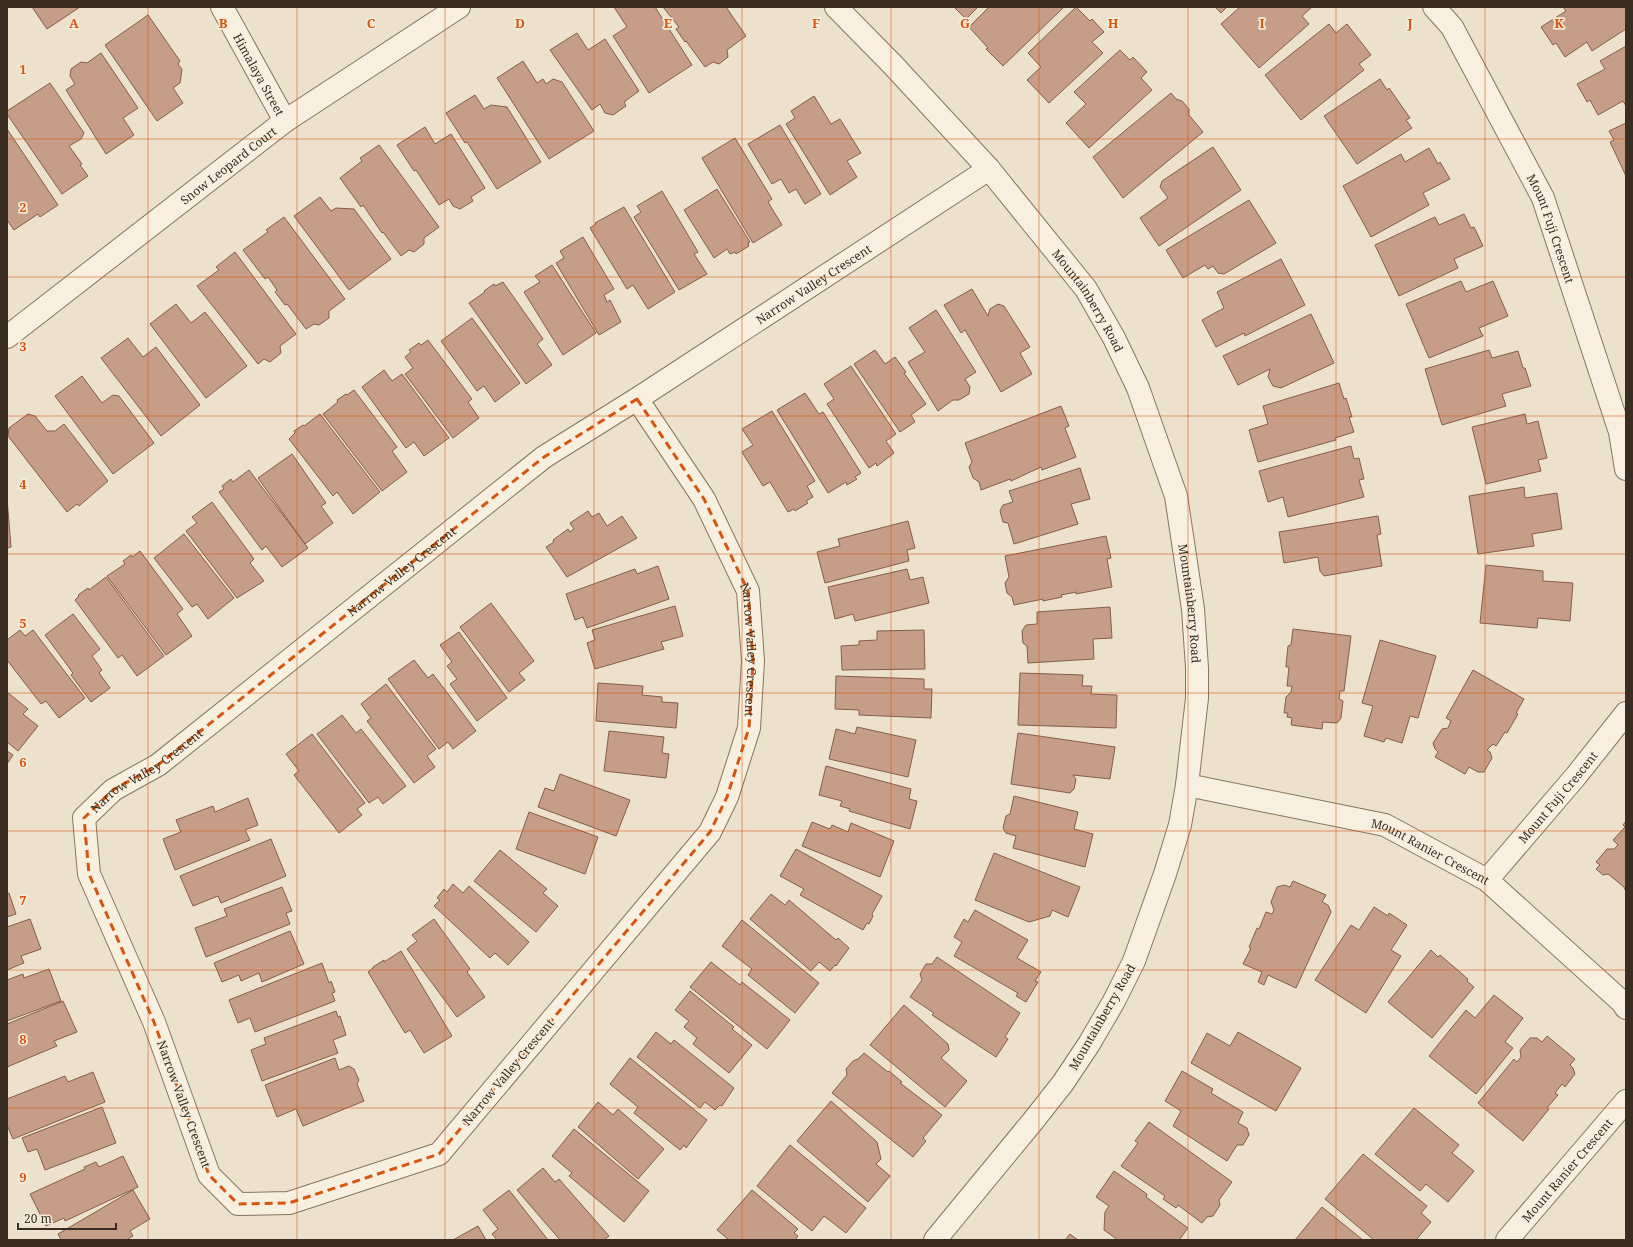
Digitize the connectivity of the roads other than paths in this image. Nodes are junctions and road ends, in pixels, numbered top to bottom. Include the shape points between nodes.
1 (222, 7) edge
2 (459, 7) edge
3 (836, 7) edge
4 (1434, 7) edge
5 (285, 121) junction
6 (989, 169) junction
7 (7, 337) edge
8 (638, 399) junction
9 (1626, 469) edge
10 (1626, 713) edge
11 (1187, 785) junction
12 (1487, 880) junction
13 (1626, 1008) edge
14 (1626, 1101) edge
15 (935, 1240) edge
16 (1507, 1240) edge

1 - 5 street, Himalaya Street
2 - 5 street, Snow Leopard Court
3 - 6 street, Mountainberry Road
4 - 9 street, Mount Fuji Crescent via 1452,27 1543,198 1620,432
5 - 7 street, Snow Leopard Court
6 - 8 street, Narrow Valley Crescent
6 - 11 street, Mountainberry Road via 1095,303 1138,388 1176,496 1193,609 1197,661 1197,698
8 - 8 street, Narrow Valley Crescent via 544,458 158,765 113,790 84,818 89,874 154,1022 209,1175 238,1204 289,1203 438,1154 710,832 728,797 749,728 753,661 748,591 704,499
10 - 12 street, Mount Fuji Crescent
11 - 12 street, Mount Ranier Crescent via 1385,825
11 - 15 street, Mountainberry Road via 1180,825 1165,874 1134,961 1114,1000 1063,1083
12 - 13 street, Mount Ranier Crescent
14 - 16 street, Mount Ranier Crescent

